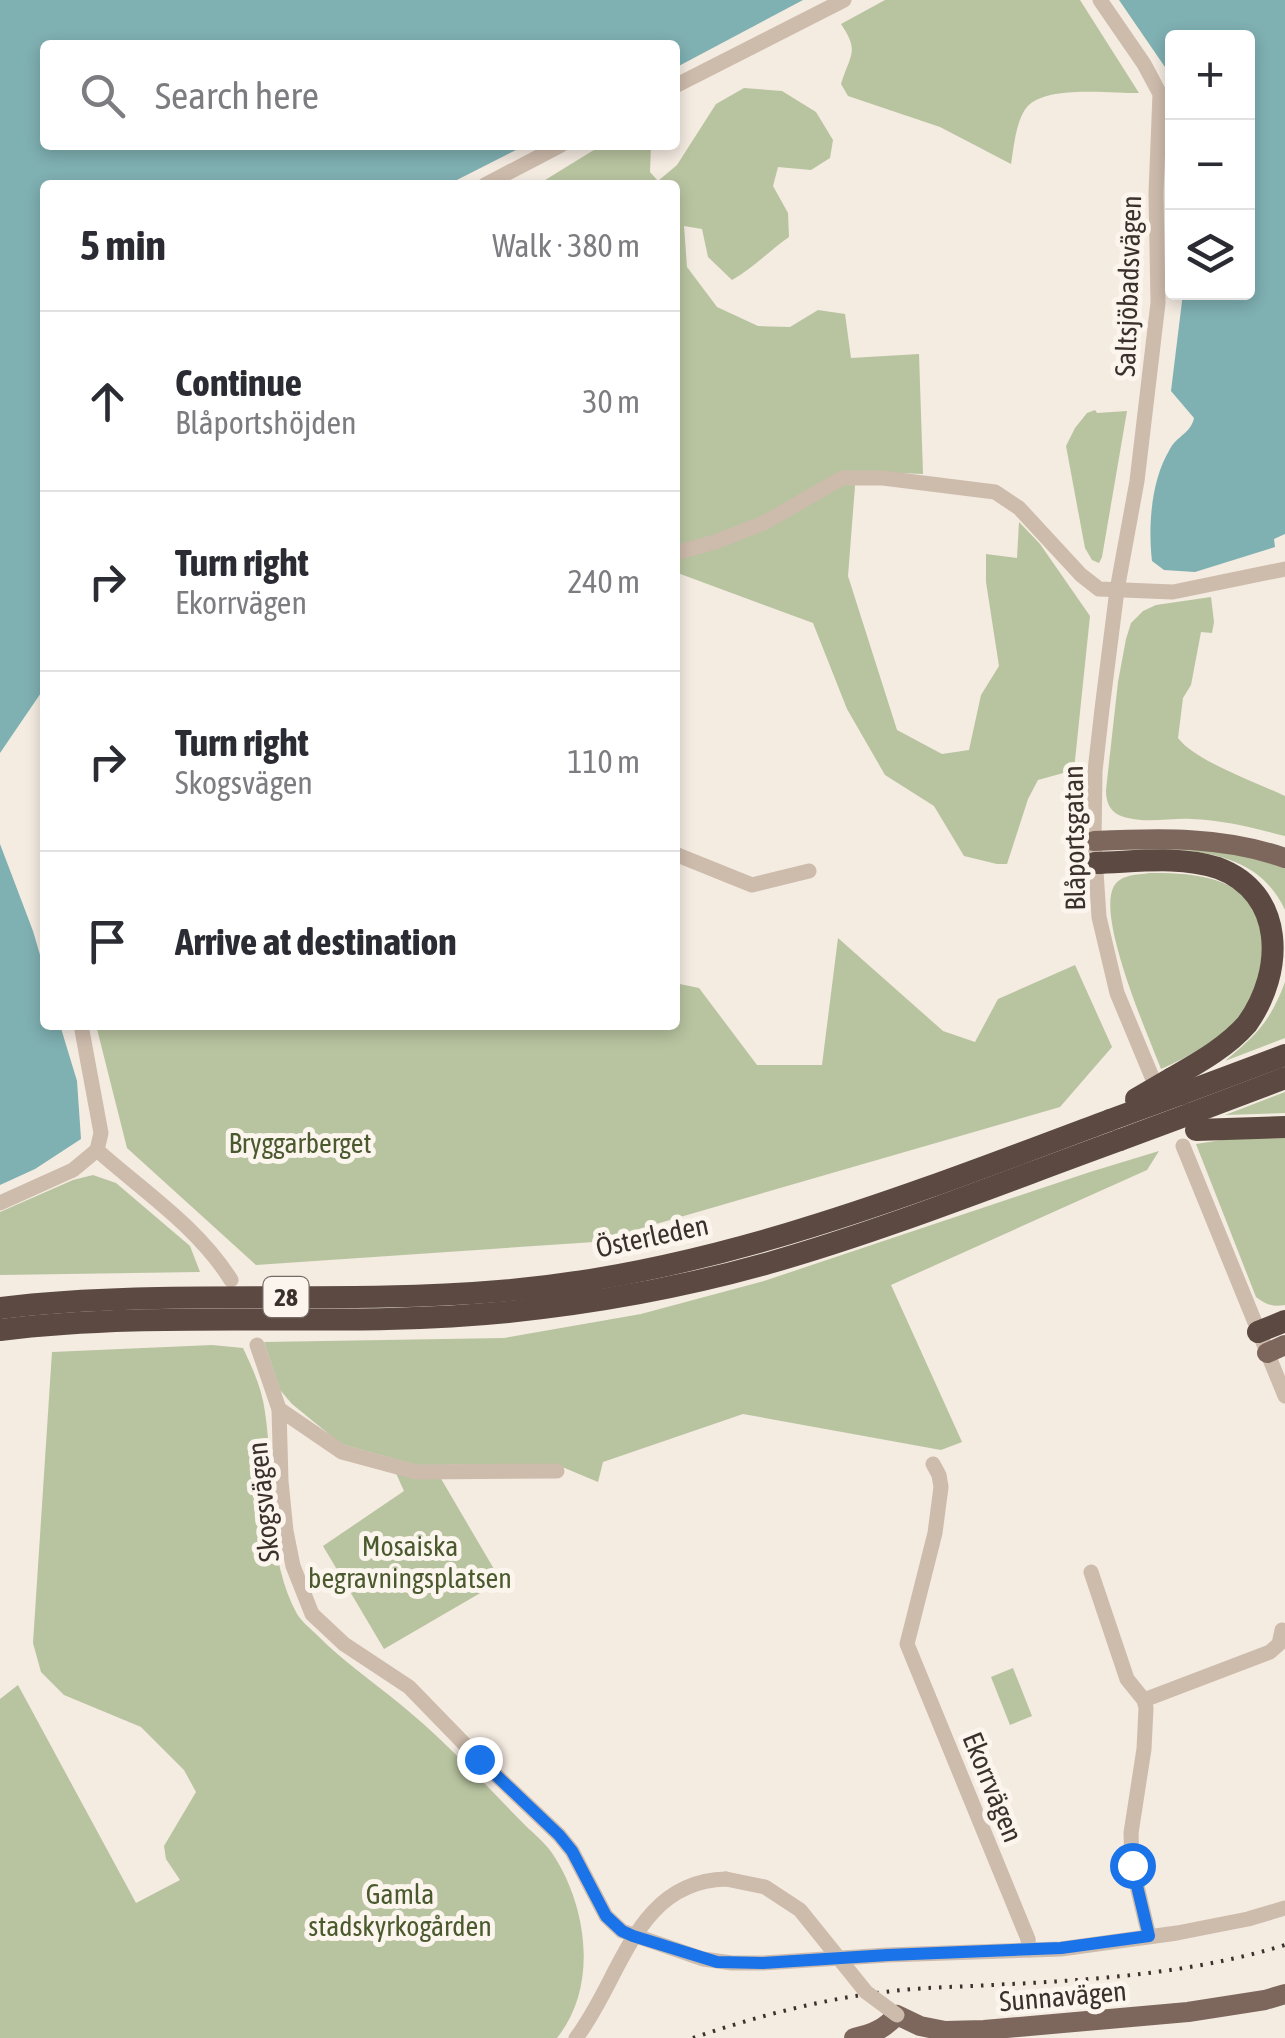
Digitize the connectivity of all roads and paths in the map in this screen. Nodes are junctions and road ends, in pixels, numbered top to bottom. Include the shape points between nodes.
1 (844, 0) edge
2 (1100, 0) edge
3 (680, 83) edge
4 (552, 150) edge
5 (494, 180) edge
6 (680, 552) edge
7 (1285, 569) edge
8 (1117, 590) junction
9 (1095, 852) junction
10 (680, 856) edge
11 (1285, 858) edge
12 (810, 872) dead end
13 (82, 1030) edge
14 (1285, 1055) edge
15 (1285, 1078) edge
16 (1179, 1106) junction
17 (1118, 1127) junction
18 (1285, 1127) edge
19 (97, 1150) junction
20 (0, 1203) edge
21 (232, 1280) dead end
22 (0, 1308) edge
23 (1285, 1321) edge
24 (55, 1324) junction
25 (0, 1330) edge
26 (0, 1340) edge
27 (1270, 1343) edge
28 (257, 1345) dead end
29 (1285, 1396) edge
30 (279, 1408) junction
31 (933, 1464) dead end
32 (557, 1471) dead end
33 (1090, 1572) dead end
34 (1282, 1630) dead end
35 (1144, 1700) junction
36 (1285, 1908) edge
37 (633, 1936) junction
38 (1149, 1936) junction
39 (1029, 1950) junction
40 (1285, 1994) edge
41 (897, 2015) junction
42 (576, 2038) edge
43 (854, 2038) edge

1 - 3 street
2 - 8 street, Saltsjöbadsvägen via 1160,94 1158,304
4 - 5 street
6 - 8 street via 764,523 842,478 883,478 996,492 1087,580
7 - 8 street via 1174,592
8 - 9 street, Blåportsgatan via 1095,770
9 - 11 main road via 1180,838
9 - 16 street, Blåportsgatan via 1099,918 1117,993
9 - 16 highway via 1221,869 1254,888 1275,920 1280,956 1270,990
10 - 12 street via 752,884
13 - 19 street via 101,1134
14 - 16 highway, Österleden / 28
15 - 16 highway, Österleden / 28
16 - 17 highway, Österleden / 28, bridge
16 - 17 highway, bridge
16 - 18 highway
16 - 27 street, Blåportsgatan
17 - 22 highway, Österleden / 28 via 1082,1130 766,1240 590,1280 398,1298 122,1298
17 - 24 highway, Österleden / 28 via 889,1224 716,1277 577,1304 399,1318
19 - 20 street via 73,1170
19 - 21 street via 189,1228
23 - 27 highway
24 - 25 highway, Österleden / 28
24 - 26 highway
27 - 29 street, Blåportsgatan
28 - 30 street, Skogsvägen
30 - 32 street via 342,1452 416,1472
30 - 37 street, Skogsvägen via 286,1531 312,1614 408,1687 559,1835 606,1916
31 - 39 street, Ekorrvägen via 940,1487 934,1533 907,1644
33 - 35 street via 1127,1679
34 - 35 street via 1270,1652
35 - 38 street via 1131,1833
36 - 38 street
37 - 39 street via 732,1963
37 - 41 street, bridge via 676,1894 702,1882 764,1887 800,1910 866,1992
37 - 42 street
38 - 39 street
40 - 41 main road, Sunnavägen via 1188,2012 984,2030 920,2026
41 - 43 main road via 882,2030

